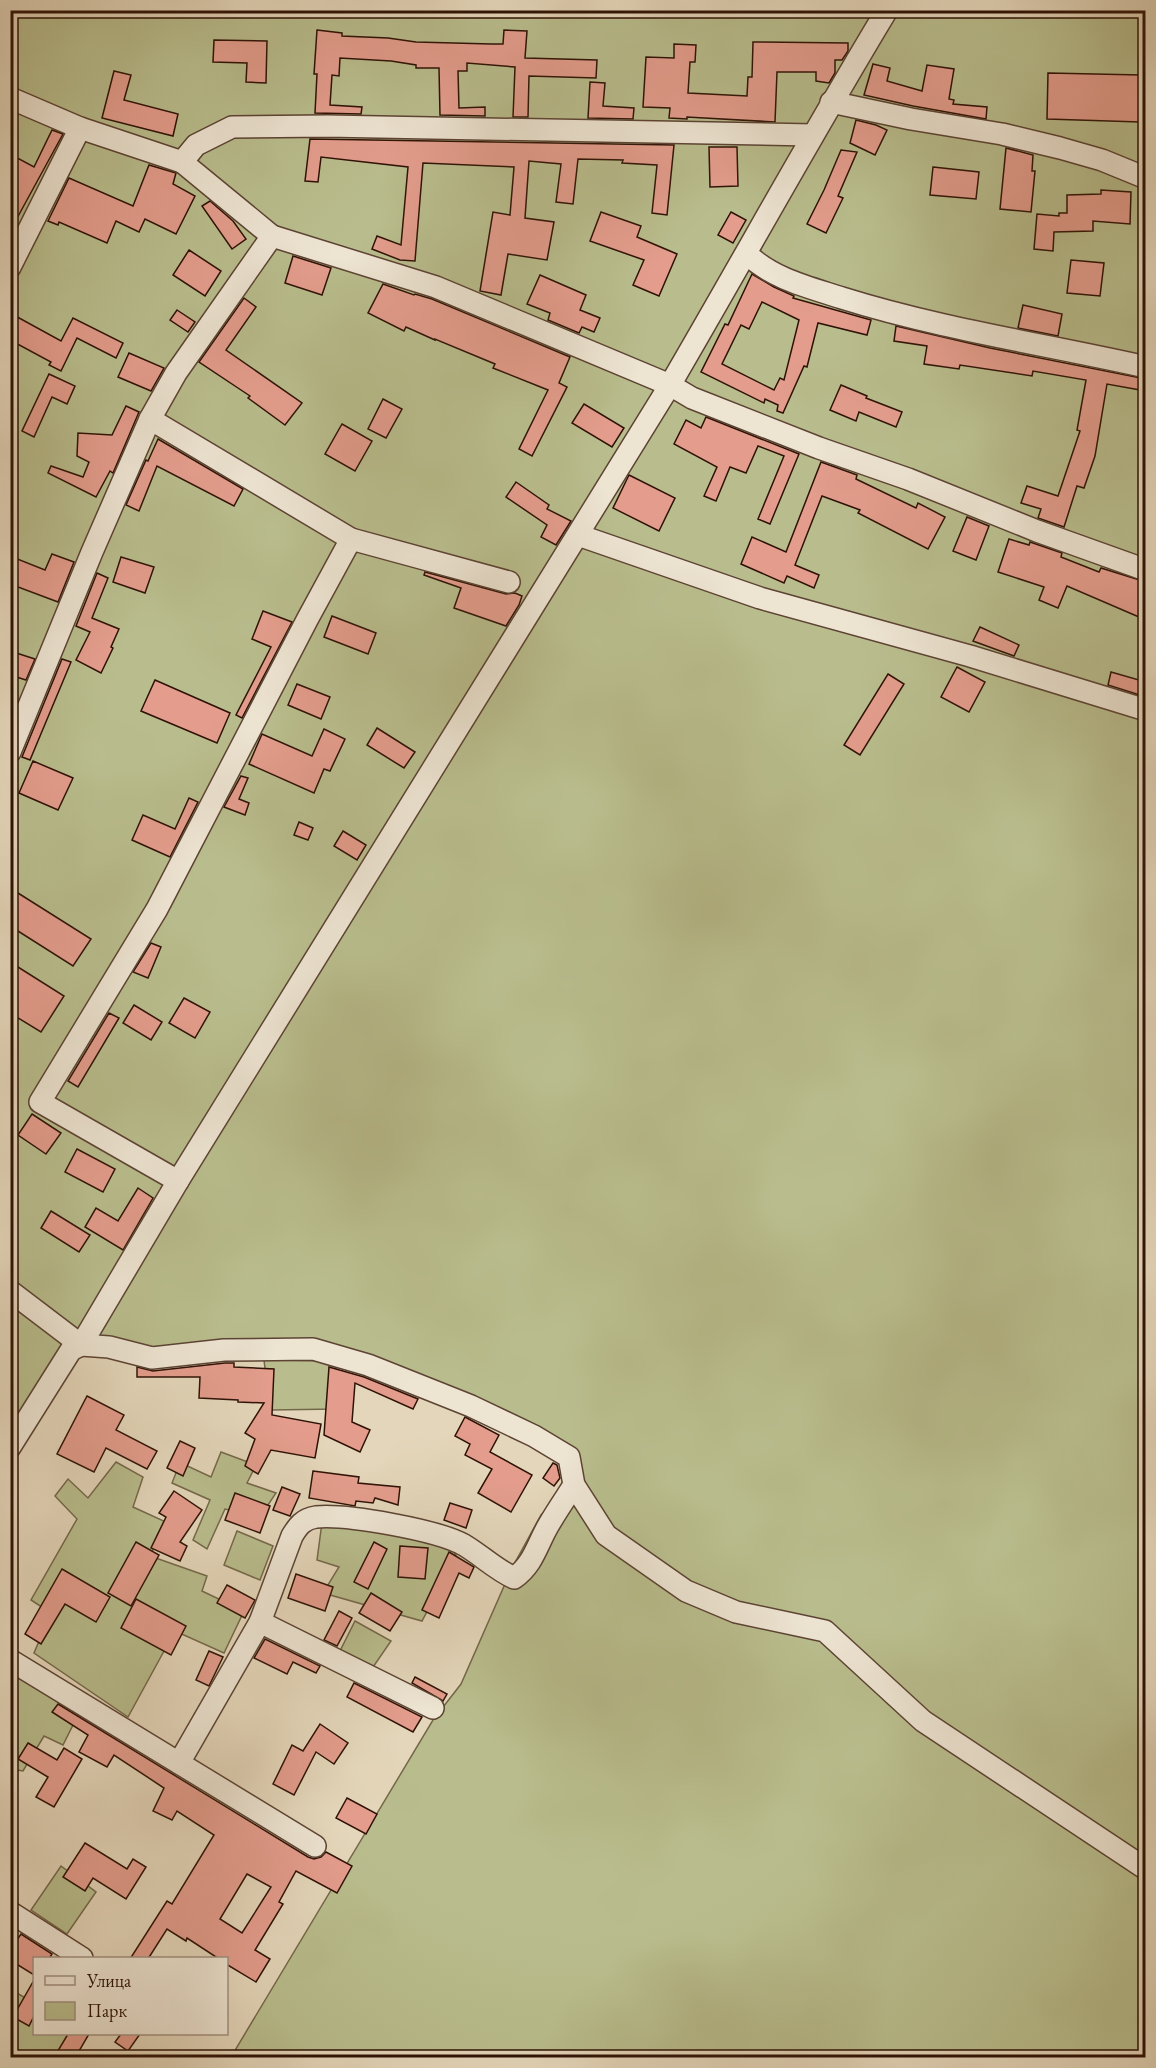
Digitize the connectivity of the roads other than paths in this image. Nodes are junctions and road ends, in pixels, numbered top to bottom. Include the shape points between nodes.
1 (886, 10) edge
2 (10, 98) edge
3 (831, 102) junction
4 (80, 128) junction
5 (813, 135) junction
6 (182, 162) junction
7 (1146, 178) edge
8 (272, 236) junction
9 (747, 254) junction
10 (10, 267) edge
11 (1146, 367) edge
12 (670, 385) junction
13 (150, 419) junction
14 (578, 535) junction
15 (351, 539) junction
16 (1146, 570) edge
17 (509, 582) dead end
18 (1146, 710) edge
19 (10, 752) edge
20 (178, 1181) junction
21 (10, 1291) edge
22 (81, 1345) junction
23 (10, 1447) edge
24 (574, 1485) junction
25 (260, 1622) junction
26 (10, 1660) edge
27 (433, 1708) dead end
28 (179, 1763) junction
29 (315, 1846) dead end
30 (1146, 1869) edge
31 (10, 1912) edge
32 (79, 1957) edge

1 - 3 street
2 - 4 street
3 - 5 street
3 - 7 street via 1002,134 1102,160
4 - 6 street
4 - 10 street
5 - 6 street via 232,127 196,145
5 - 9 street
6 - 8 street
8 - 12 street via 436,287
8 - 13 street via 176,372
9 - 11 street via 771,273 892,314
9 - 12 street
12 - 14 street
12 - 16 street via 692,398 819,448
13 - 15 street
13 - 19 street
14 - 18 street via 760,598
14 - 20 street
15 - 17 street
15 - 20 street via 157,909 40,1102
20 - 22 street
21 - 22 street
22 - 23 street via 71,1350
22 - 24 street via 109,1347 152,1359 224,1350 313,1349 368,1365 534,1436 568,1457
24 - 25 street via 533,1558 514,1578 463,1545 427,1533 370,1521 314,1517 300,1523
24 - 30 street via 606,1534 686,1591 736,1612 825,1630 923,1722
25 - 27 street
25 - 28 street
26 - 28 street
28 - 29 street
31 - 32 street

